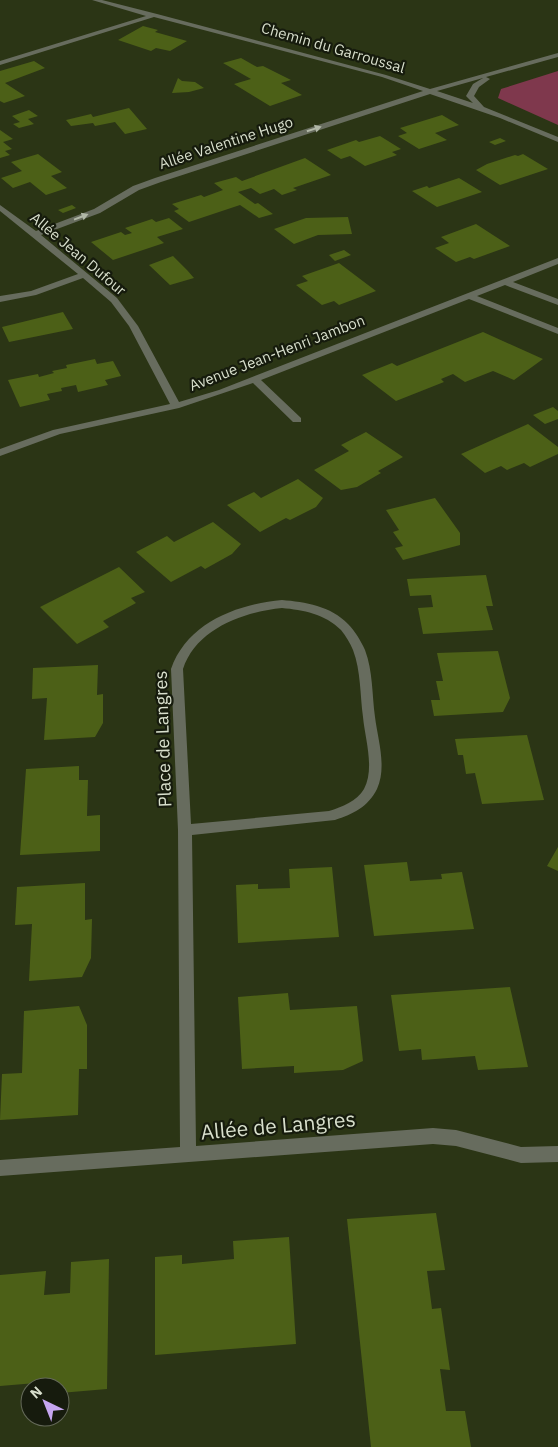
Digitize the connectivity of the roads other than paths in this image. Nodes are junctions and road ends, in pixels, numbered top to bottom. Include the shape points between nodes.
1 (95, 0) edge
2 (155, 15) junction
3 (558, 55) edge
4 (0, 63) edge
5 (502, 71) junction
6 (431, 92) junction
7 (488, 111) junction
8 (558, 140) edge
9 (0, 207) edge
10 (35, 234) junction
11 (558, 261) edge
12 (83, 274) junction
13 (505, 282) junction
14 (470, 296) junction
15 (0, 299) edge
16 (558, 302) edge
17 (558, 331) edge
18 (255, 379) junction
19 (176, 406) junction
20 (297, 420) dead end
21 (0, 452) edge
22 (185, 830) junction
23 (558, 1154) edge
24 (188, 1155) junction
25 (0, 1168) edge

1 - 2 street, Chemin du Garroussal
2 - 4 street
2 - 6 street, Chemin du Garroussal via 340,63
3 - 5 street
5 - 6 street, Allée Valentine Hugo
5 - 7 street via 471,90 472,99
6 - 7 street, Chemin du Garroussal
10 -> 6 street, Allée Valentine Hugo via 97,211 146,184
7 - 8 street, Chemin du Garroussal
9 - 10 street, Allée Jean Dufour
10 - 12 street, Allée Jean Dufour
11 - 13 street, Avenue Jean-Henri Jambon
12 - 15 street via 33,293
12 - 19 street, Allée Jean Dufour via 120,308
13 - 14 street, Avenue Jean-Henri Jambon
13 - 16 street
14 - 17 street
14 - 18 street, Avenue Jean-Henri Jambon
18 - 19 street, Avenue Jean-Henri Jambon
18 - 20 street
19 - 21 street, Avenue Jean-Henri Jambon via 57,432
22 - 22 street, Place de Langres via 177,669 183,654 196,639 217,624 237,613 261,606 301,606 342,625 355,642 362,659 374,762 370,788 365,796 349,809 328,816
22 - 24 street, Place de Langres
23 - 24 street, Allée de Langres via 521,1155 456,1138 433,1136
24 - 25 street, Allée de Langres

